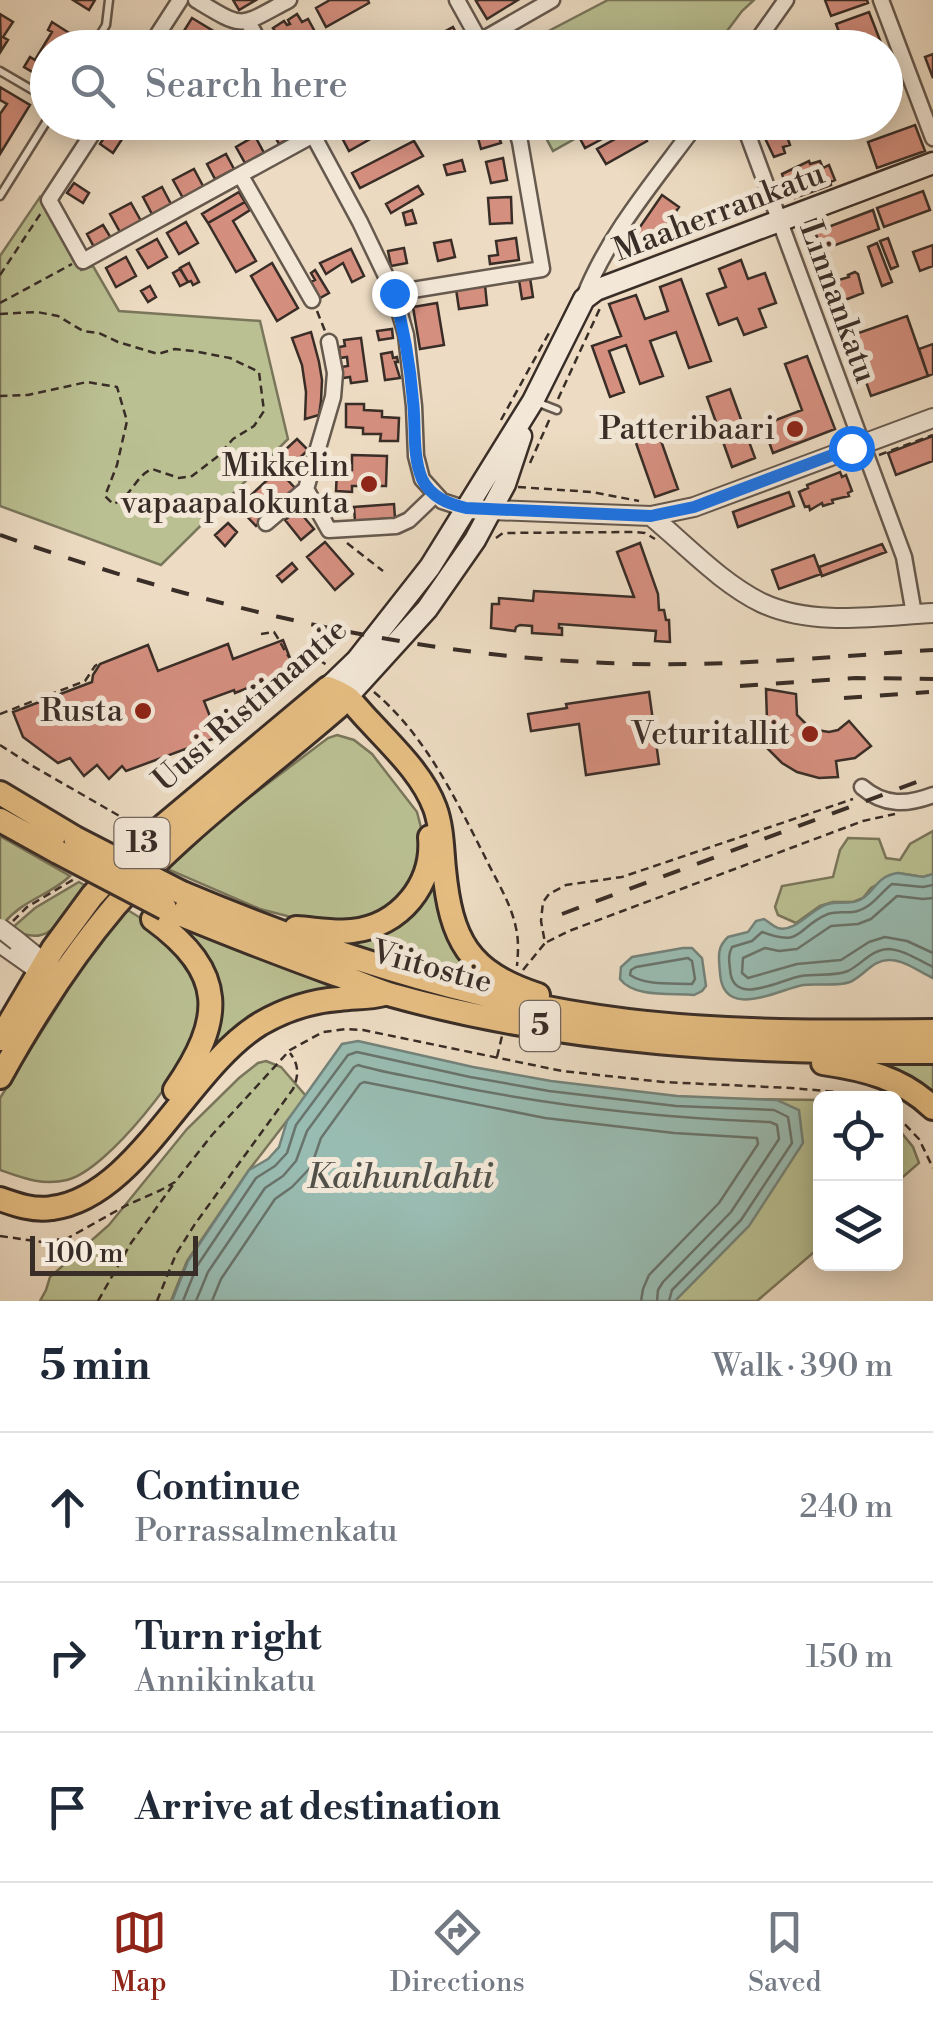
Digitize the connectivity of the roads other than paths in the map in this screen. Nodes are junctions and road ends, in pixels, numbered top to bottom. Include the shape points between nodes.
1 (109, 0) edge
2 (180, 0) edge
3 (196, 0) edge
4 (289, 0) edge
5 (457, 0) edge
6 (552, 0) edge
7 (786, 0) edge
8 (881, 0) edge
9 (248, 22) junction
10 (103, 30) edge
11 (160, 30) edge
12 (253, 30) edge
13 (470, 30) edge
14 (502, 30) edge
15 (765, 30) edge
16 (892, 30) edge
17 (903, 58) edge
18 (0, 71) edge
19 (30, 88) edge
20 (933, 138) edge
21 (35, 140) edge
22 (88, 140) edge
23 (294, 140) edge
24 (316, 140) edge
25 (519, 140) edge
26 (685, 140) edge
27 (750, 140) edge
28 (933, 163) edge
29 (241, 176) junction
30 (0, 196) edge
31 (779, 221) junction
32 (394, 293) junction
33 (584, 299) junction
34 (312, 300) road end
35 (329, 342) road end
36 (533, 400) junction
37 (556, 409) road end
38 (933, 418) edge
39 (861, 444) junction
40 (306, 489) junction
41 (434, 495) junction
42 (466, 508) junction
43 (645, 508) junction
44 (501, 510) junction
45 (266, 522) dead end
46 (924, 614) edge
47 (336, 690) junction
48 (865, 790) road end
49 (0, 793) edge
50 (926, 798) edge
51 (3, 822) edge
52 (61, 850) junction
53 (167, 907) junction
54 (280, 932) junction
55 (7, 938) edge
56 (49, 971) junction
57 (386, 993) junction
58 (631, 1021) junction
59 (933, 1030) edge
60 (0, 1040) edge
61 (706, 1048) junction
62 (933, 1052) edge
63 (0, 1077) edge
64 (933, 1108) edge
65 (0, 1184) edge
66 (0, 1199) edge

1 - 10 lane
2 - 11 street
3 - 9 street via 234,23
4 - 9 street
5 - 13 street
6 - 14 street
7 - 15 street
8 - 16 street
9 - 12 street
17 - 20 street
18 - 19 lane
21 - 30 lane
22 - 29 street via 49,200 84,260
23 - 29 street
24 - 32 street
25 - 32 street via 542,269
26 - 33 street via 600,262
27 - 31 street, Linnankatu
28 - 31 main road, Maaherrankatu
29 - 34 street
31 - 33 main road, Maaherrankatu
31 - 39 street, Linnankatu
32 - 41 street via 406,336 416,456
33 - 36 main road
35 - 40 street via 333,397
36 - 37 lane
36 - 42 main road, Uusi Ristiinantie
36 - 44 main road, Uusi Ristiinantie
38 - 39 street
39 - 43 street via 694,507
39 - 46 street, Linnankatu
40 - 41 street via 330,530 396,526
40 - 45 street
41 - 42 street
42 - 44 street
42 - 47 main road, Uusi Ristiinantie
43 - 44 street
43 - 46 street via 740,590 782,610 835,617
44 - 47 main road, Uusi Ristiinantie via 427,609
47 - 54 highway via 414,793 429,828 429,862 416,894 379,924 349,932
47 - 56 highway, Uusi Ristiinantie / 13
47 - 58 highway via 400,754 430,798 453,924 474,959 535,994
48 - 50 street via 895,802
49 - 52 highway, 5
51 - 52 highway, Viitostie / 5
52 - 53 highway, Viitostie / 5, bridge
53 - 54 highway, Viitostie / 5
53 - 57 highway, Viitostie / 5
53 - 65 highway via 210,998 198,1054 112,1163 88,1181 46,1194
54 - 58 highway, Viitostie / 5 via 494,997
55 - 56 street
56 - 60 highway, Uusi Ristiinantie / 13
56 - 63 highway, Uusi Ristiinantie / 13
57 - 61 highway, Viitostie / 5 via 531,1024
57 - 66 highway via 292,1008 241,1037 114,1180 90,1197 48,1209
58 - 59 highway, Viitostie / 5 via 764,1031
61 - 62 highway, Viitostie / 5
61 - 64 highway via 744,1059 853,1068 901,1084

